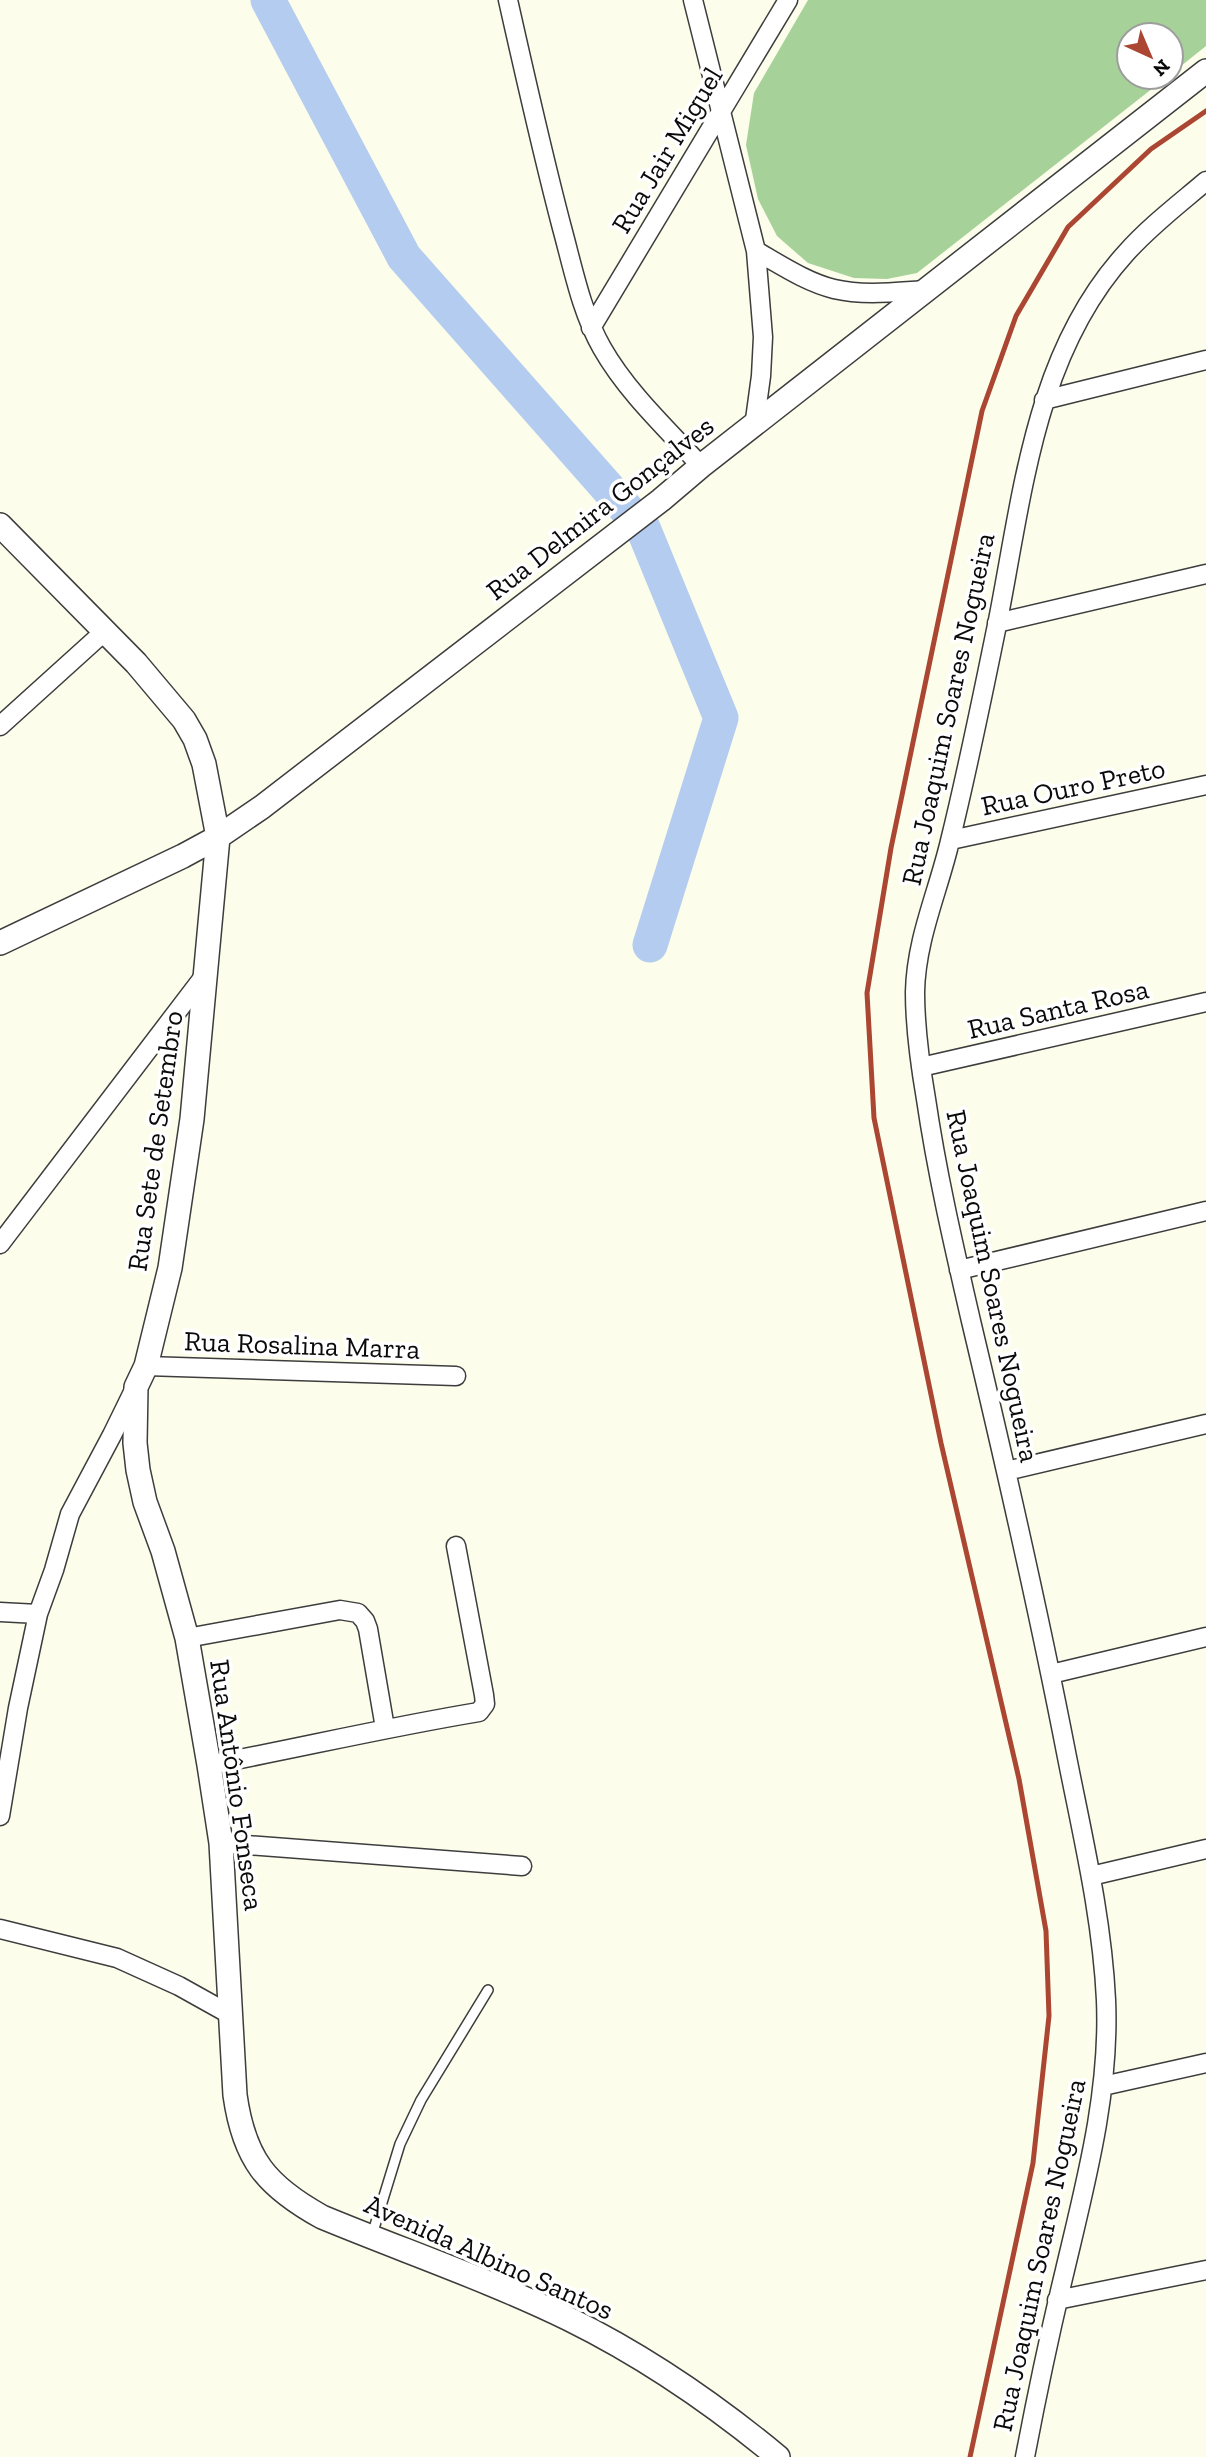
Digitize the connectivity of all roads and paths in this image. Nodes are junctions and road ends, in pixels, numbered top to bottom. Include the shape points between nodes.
1 (508, 0) edge
2 (694, 0) edge
3 (789, 0) edge
4 (1206, 71) edge
5 (721, 111) junction
6 (1206, 181) edge
7 (756, 251) junction
8 (926, 290) junction
9 (591, 328) junction
10 (1206, 360) edge
11 (1044, 400) junction
12 (754, 427) junction
13 (701, 466) junction
14 (0, 525) edge
15 (1206, 574) edge
16 (997, 623) junction
17 (105, 631) junction
18 (0, 726) edge
19 (1206, 785) edge
20 (218, 837) junction
21 (951, 839) junction
22 (0, 943) edge
23 (207, 972) junction
24 (1206, 1002) edge
25 (921, 1067) junction
26 (1206, 1211) edge
27 (0, 1244) edge
28 (959, 1270) junction
29 (146, 1366) junction
30 (456, 1376) dead end
31 (136, 1387) junction
32 (1206, 1424) edge
33 (1006, 1471) junction
34 (456, 1546) dead end
35 (0, 1612) edge
36 (38, 1614) junction
37 (1206, 1637) edge
38 (187, 1638) junction
39 (1051, 1674) junction
40 (385, 1728) junction
41 (209, 1765) junction
42 (0, 1816) edge
43 (221, 1843) junction
44 (1206, 1849) edge
45 (522, 1866) dead end
46 (1090, 1876) junction
47 (0, 1929) edge
48 (488, 1990) dead end
49 (231, 2015) junction
50 (1206, 2063) edge
51 (1103, 2086) junction
52 (277, 2188) joint
53 (372, 2236) junction
54 (1206, 2270) edge
55 (1057, 2300) junction
56 (778, 2457) edge
57 (1025, 2457) edge

1 - 9 street
2 - 5 street
3 - 5 street, Rua Jair Miguel
4 - 8 street, Rua Delmira Gonçalves
5 - 7 street
5 - 9 street, Rua Jair Miguel
6 - 11 street, Rua Joaquim Soares Nogueira via 1124,255 1100,287 1080,317
7 - 8 street via 835,289 880,293
7 - 12 street via 763,337
8 - 12 street, Rua Delmira Gonçalves
9 - 13 street via 622,377
10 - 11 street
11 - 16 street, Rua Joaquim Soares Nogueira
12 - 13 street, Rua Delmira Gonçalves
13 - 20 street, Rua Delmira Gonçalves via 294,784
14 - 17 street, Rua Sete de Setembro
15 - 16 street
16 - 21 street, Rua Joaquim Soares Nogueira
17 - 18 street
17 - 20 street, Rua Sete de Setembro via 169,700 194,739 211,792
19 - 21 street, Rua Ouro Preto
20 - 22 street, Rua Delmira Gonçalves
20 - 23 street, Rua Sete de Setembro
21 - 25 street, Rua Joaquim Soares Nogueira via 916,971
23 - 27 street
23 - 29 street, Rua Sete de Setembro via 172,1254
24 - 25 street, Rua Santa Rosa
25 - 28 street, Rua Joaquim Soares Nogueira
26 - 28 street
28 - 33 street, Rua Joaquim Soares Nogueira
29 - 30 street, Rua Rosalina Marra
29 - 31 street, Rua Sete de Setembro
31 - 36 street, Rua Sete de Setembro via 70,1514
31 - 38 street, Rua Antônio Fonseca via 138,1470
32 - 33 street
33 - 39 street, Rua Joaquim Soares Nogueira
34 - 40 street via 485,1704 479,1712
35 - 36 street
36 - 42 street, Rua Sete de Setembro
37 - 39 street
38 - 40 street via 324,1611 354,1611 368,1629
38 - 41 street, Rua Antônio Fonseca
39 - 46 street, Rua Joaquim Soares Nogueira
40 - 41 street
41 - 43 street, Rua Antônio Fonseca
43 - 45 street
43 - 49 street, Rua Antônio Fonseca
44 - 46 street
46 - 51 street, Rua Joaquim Soares Nogueira via 1106,1999
47 - 49 street via 117,1958
48 - 53 lane via 421,2100 400,2144
49 - 52 street, Rua Antônio Fonseca via 235,2095 243,2133 261,2170
50 - 51 street
51 - 55 street, Rua Joaquim Soares Nogueira
52 - 53 street, Avenida Albino Santos via 322,2217
53 - 56 street, Avenida Albino Santos via 570,2319 708,2402
54 - 55 street
55 - 57 street, Rua Joaquim Soares Nogueira

